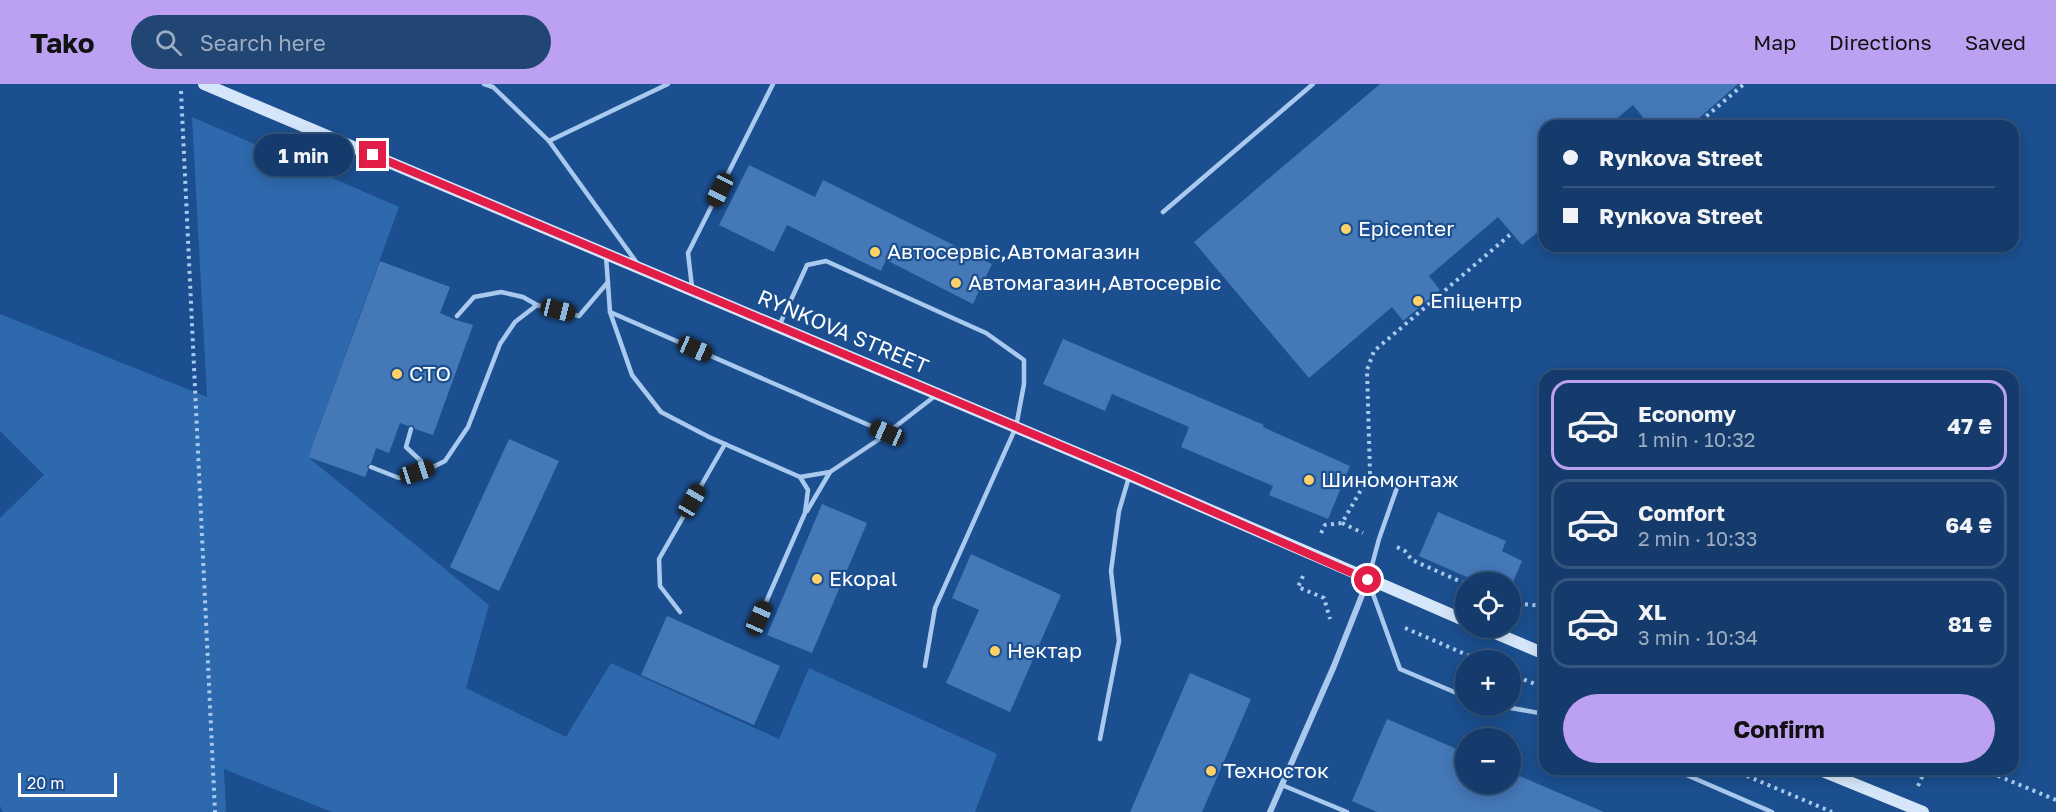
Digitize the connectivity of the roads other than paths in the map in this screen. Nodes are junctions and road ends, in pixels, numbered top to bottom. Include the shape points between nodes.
1 (204, 84) edge
2 (484, 84) edge
3 (668, 84) edge
4 (773, 84) edge
5 (1313, 84) edge
6 (549, 141) junction
7 (1163, 212) dead end
8 (606, 254) junction
9 (640, 268) junction
10 (608, 282) junction
11 (692, 290) junction
12 (537, 305) junction
13 (610, 312) junction
14 (457, 316) dead end
15 (779, 327) junction
16 (939, 394) junction
17 (1016, 427) junction
18 (411, 429) dead end
19 (887, 433) junction
20 (725, 444) junction
21 (435, 466) junction
22 (371, 467) dead end
23 (830, 472) junction
24 (1130, 475) junction
25 (800, 477) junction
26 (1400, 482) dead end
27 (805, 513) junction
28 (1368, 580) junction
29 (680, 612) dead end
30 (1455, 616) edge
31 (759, 618) dead end
32 (1507, 638) edge
33 (1539, 651) edge
34 (925, 666) dead end
35 (1455, 692) edge
36 (1521, 710) edge
37 (1539, 713) edge
38 (1100, 739) dead end
39 (1687, 775) edge
40 (1833, 775) edge
41 (1282, 785) junction
42 (1270, 812) edge
43 (1347, 812) edge
44 (1772, 812) edge
45 (1923, 812) edge

1 - 8 main road, RYNKOVA STREET
2 - 6 lane via 493,87
3 - 6 lane
4 - 11 lane via 688,253
5 - 7 lane
6 - 9 lane
8 - 9 main road, RYNKOVA STREET
8 - 10 lane
9 - 11 main road, RYNKOVA STREET
10 - 12 lane via 579,316
10 - 13 lane
11 - 15 main road, RYNKOVA STREET
12 - 14 lane via 501,292 474,297
12 - 21 lane via 516,322 500,344 468,427 445,461
13 - 19 lane
13 - 20 lane via 632,375 661,412
15 - 16 main road, RYNKOVA STREET
15 - 17 lane via 807,265 826,261 986,333 1024,360
16 - 17 main road, RYNKOVA STREET
16 - 19 lane
17 - 24 main road, RYNKOVA STREET
17 - 34 lane via 935,608
18 - 21 lane via 406,447 423,463
19 - 23 lane
20 - 25 lane
20 - 29 lane via 659,559 660,586
21 - 22 lane via 399,478
23 - 25 lane
23 - 27 lane
24 - 28 main road, RYNKOVA STREET
24 - 38 lane via 1119,511 1111,571 1119,641
25 - 27 lane via 808,490
26 - 28 lane
27 - 31 lane
28 - 30 main road, RYNKOVA STREET
28 - 35 lane via 1400,669
28 - 41 street
32 - 33 main road
36 - 37 lane
39 - 44 lane
40 - 45 main road
41 - 42 street
41 - 43 lane

